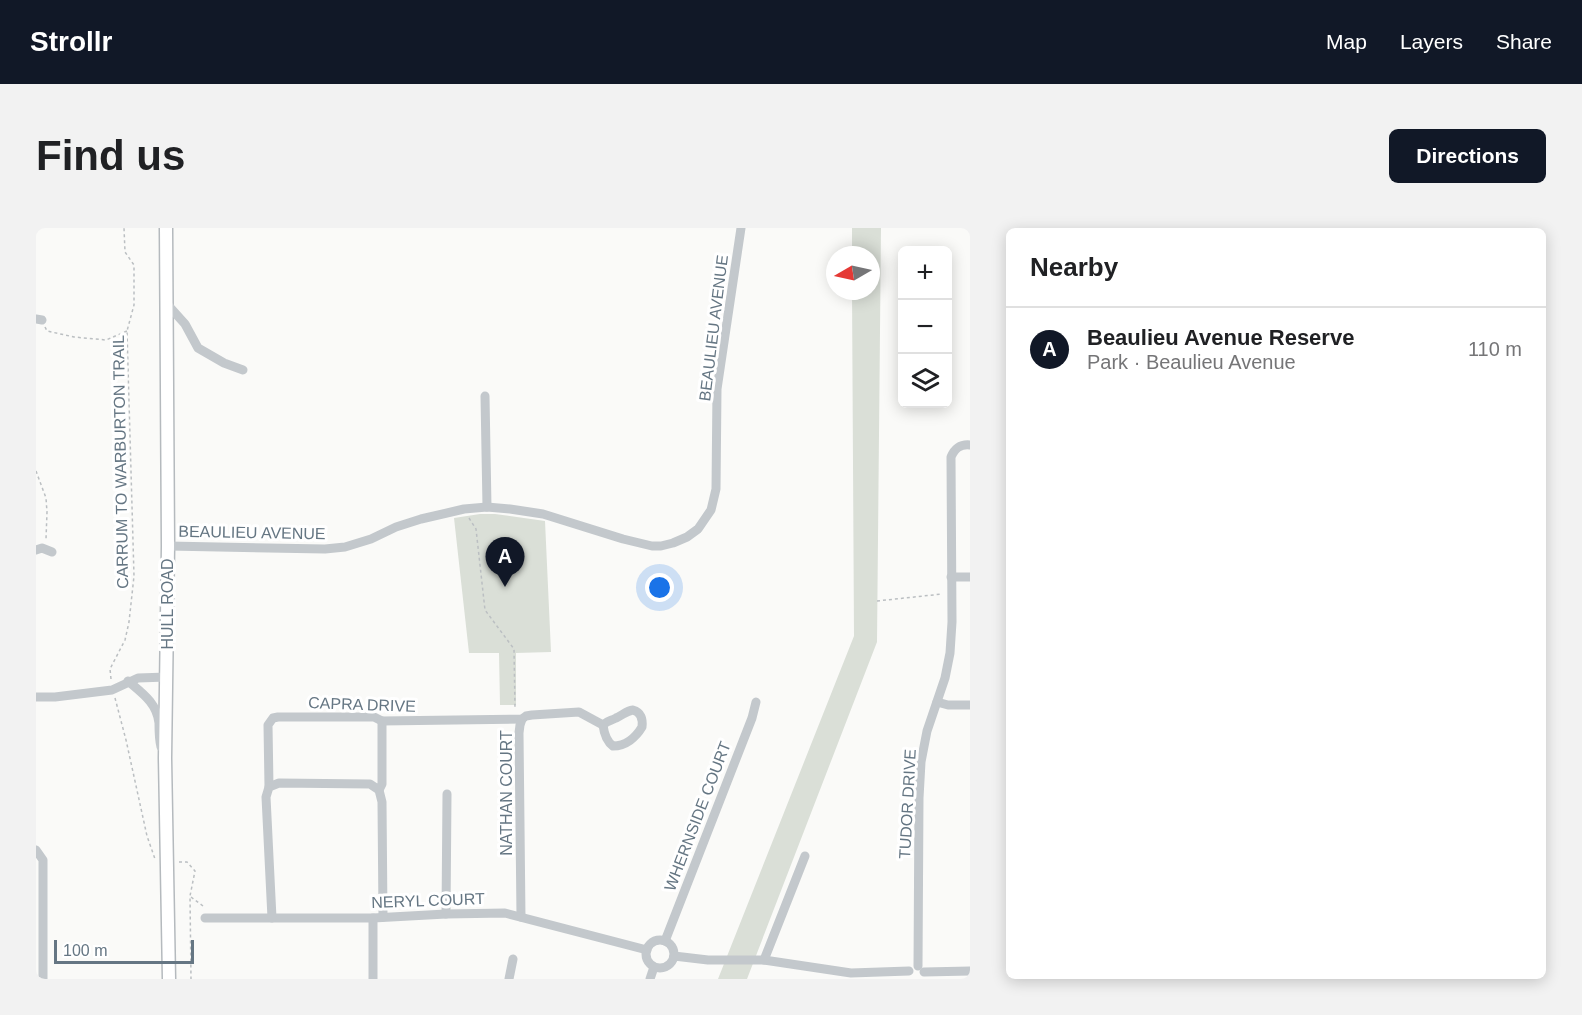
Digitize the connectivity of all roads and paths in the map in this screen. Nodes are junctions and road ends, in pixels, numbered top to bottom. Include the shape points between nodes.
1 (124, 228) edge
2 (166, 228) edge
3 (741, 228) edge
4 (167, 304) junction
5 (39, 320) edge
6 (128, 331) junction
7 (243, 370) dead end
8 (485, 396) dead end
9 (970, 445) edge
10 (36, 471) edge
11 (487, 507) junction
12 (464, 509) junction
13 (168, 546) junction
14 (39, 549) edge
15 (52, 552) dead end
16 (951, 577) junction
17 (970, 577) edge
18 (951, 593) junction
19 (877, 600) dead end
20 (167, 677) junction
21 (128, 681) junction
22 (112, 690) junction
23 (36, 697) edge
24 (756, 702) dead end
25 (937, 702) junction
26 (970, 705) edge
27 (522, 719) junction
28 (382, 721) junction
29 (603, 725) junction
30 (165, 758) junction
31 (270, 787) junction
32 (379, 790) junction
33 (447, 794) dead end
34 (36, 850) edge
35 (805, 856) dead end
36 (167, 863) junction
37 (190, 896) junction
38 (446, 914) junction
39 (521, 917) junction
40 (205, 918) joint
41 (272, 918) junction
42 (378, 918) junction
43 (665, 941) junction
44 (647, 950) junction
45 (674, 956) junction
46 (513, 959) dead end
47 (764, 960) junction
48 (654, 967) junction
49 (970, 971) edge
50 (921, 972) edge
51 (910, 975) edge
52 (43, 979) edge
53 (168, 979) edge
54 (191, 979) edge
55 (373, 979) edge
56 (509, 979) edge
57 (650, 979) edge

1 - 6 path, CARRUM TO WARBURTON TRAIL via 125,252 134,265 134,306
2 - 4 main road, HULL ROAD
3 - 11 street, BEAULIEU AVENUE via 717,389 716,489 711,510 698,529 673,543 652,546 543,514
4 - 7 street via 185,324 198,348
4 - 13 main road, HULL ROAD
5 - 6 path via 47,331 74,337 106,340
6 - 22 path, CARRUM TO WARBURTON TRAIL via 134,576 125,640 110,669
8 - 11 street
9 - 16 street, TUDOR DRIVE via 954,449 951,457
10 - 14 path via 46,498 46,541
11 - 12 street, BEAULIEU AVENUE
12 - 13 street, BEAULIEU AVENUE via 421,519 345,547
12 - 27 path via 476,529 485,610 514,649 514,707
13 - 20 main road, HULL ROAD
14 - 15 street
16 - 17 street
16 - 18 street, TUDOR DRIVE
18 - 19 path
18 - 25 street, TUDOR DRIVE via 950,653
20 - 21 street
20 - 30 main road, HULL ROAD
21 - 22 street
21 - 30 street via 157,711
22 - 23 street
22 - 36 path, CARRUM TO WARBURTON TRAIL via 152,851 157,862
24 - 43 street, WHERNSIDE COURT
25 - 26 street
25 - 50 street, TUDOR DRIVE via 921,762
27 - 28 street, CAPRA DRIVE
27 - 29 street, NATHAN COURT via 579,712
27 - 39 street, NATHAN COURT
28 - 31 street, CAPRA DRIVE via 374,717 273,718 267,731
28 - 32 street
29 - 29 street, NATHAN COURT via 609,743 618,746 631,740 643,722 639,712 633,710
30 - 36 main road, HULL ROAD
31 - 32 street via 279,783 370,784
31 - 41 street via 266,798
32 - 42 street via 382,802
33 - 38 street
34 - 52 street via 43,860
35 - 47 street
36 - 37 path via 187,862 195,871
36 - 53 main road, HULL ROAD
37 - 40 path via 203,906
37 - 54 path
38 - 39 street, NERYL COURT via 505,913
38 - 42 street, NERYL COURT
39 - 44 street, NERYL COURT
40 - 41 street, NERYL COURT
41 - 42 street, NERYL COURT
42 - 55 street
43 - 44 street via 654,942
43 - 45 street
44 - 48 street via 649,963
45 - 47 street
45 - 48 street via 667,967
46 - 56 street
47 - 51 street via 850,973
48 - 57 street
49 - 50 street
50 - 51 street via 910,968

